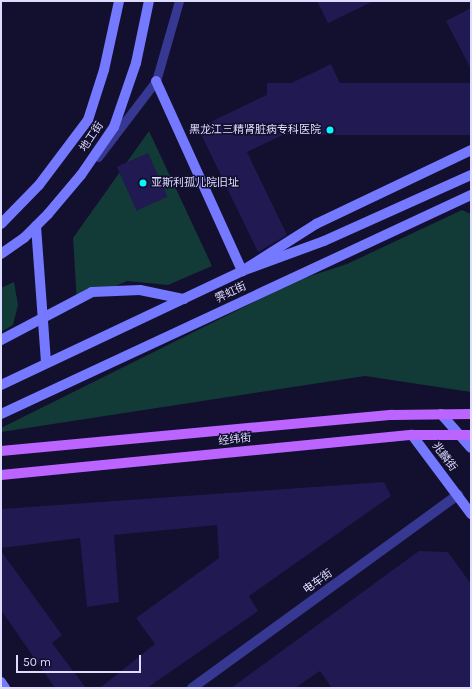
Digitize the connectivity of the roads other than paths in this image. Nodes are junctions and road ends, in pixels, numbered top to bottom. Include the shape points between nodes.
1 (119, 1) edge
2 (148, 1) edge
3 (179, 1) edge
4 (156, 81) junction
5 (471, 150) edge
6 (471, 175) edge
7 (66, 192) junction
8 (471, 195) edge
9 (1, 224) edge
10 (36, 226) junction
11 (1, 254) edge
12 (242, 271) junction
13 (184, 299) junction
14 (43, 318) junction
15 (1, 340) edge
16 (46, 362) junction
17 (1, 385) edge
18 (1, 414) edge
19 (441, 414) junction
20 (471, 414) edge
21 (412, 435) junction
22 (466, 435) edge
23 (471, 448) edge
24 (1, 451) edge
25 (1, 475) edge
26 (458, 495) junction
27 (471, 514) edge
28 (1, 682) edge
29 (5, 688) edge
30 (192, 688) edge

1 - 9 main road, 地工街 via 104,70 88,120 39,185
2 - 7 main road, 地工街 via 132,80 114,127
3 - 4 lane
4 - 7 lane via 112,140
4 - 12 main road
5 - 12 main road, 霁虹街 via 316,224
6 - 12 main road, 霁虹街 via 324,241
7 - 10 main road, 地工街
8 - 18 main road, 霁虹街
10 - 11 main road, 地工街
10 - 14 main road
12 - 13 main road, 霁虹街
13 - 14 main road via 140,290 92,292
13 - 16 main road, 霁虹街
14 - 15 main road
14 - 16 main road
16 - 17 main road, 霁虹街
19 - 20 main road, 经纬街
19 - 22 main road
19 - 24 main road, 经纬街 via 392,415
21 - 22 main road, 经纬街
21 - 25 main road, 经纬街
21 - 26 main road, 兆麟街
22 - 23 main road
26 - 27 main road, 兆麟街
26 - 30 street, 电车街
28 - 29 main road

